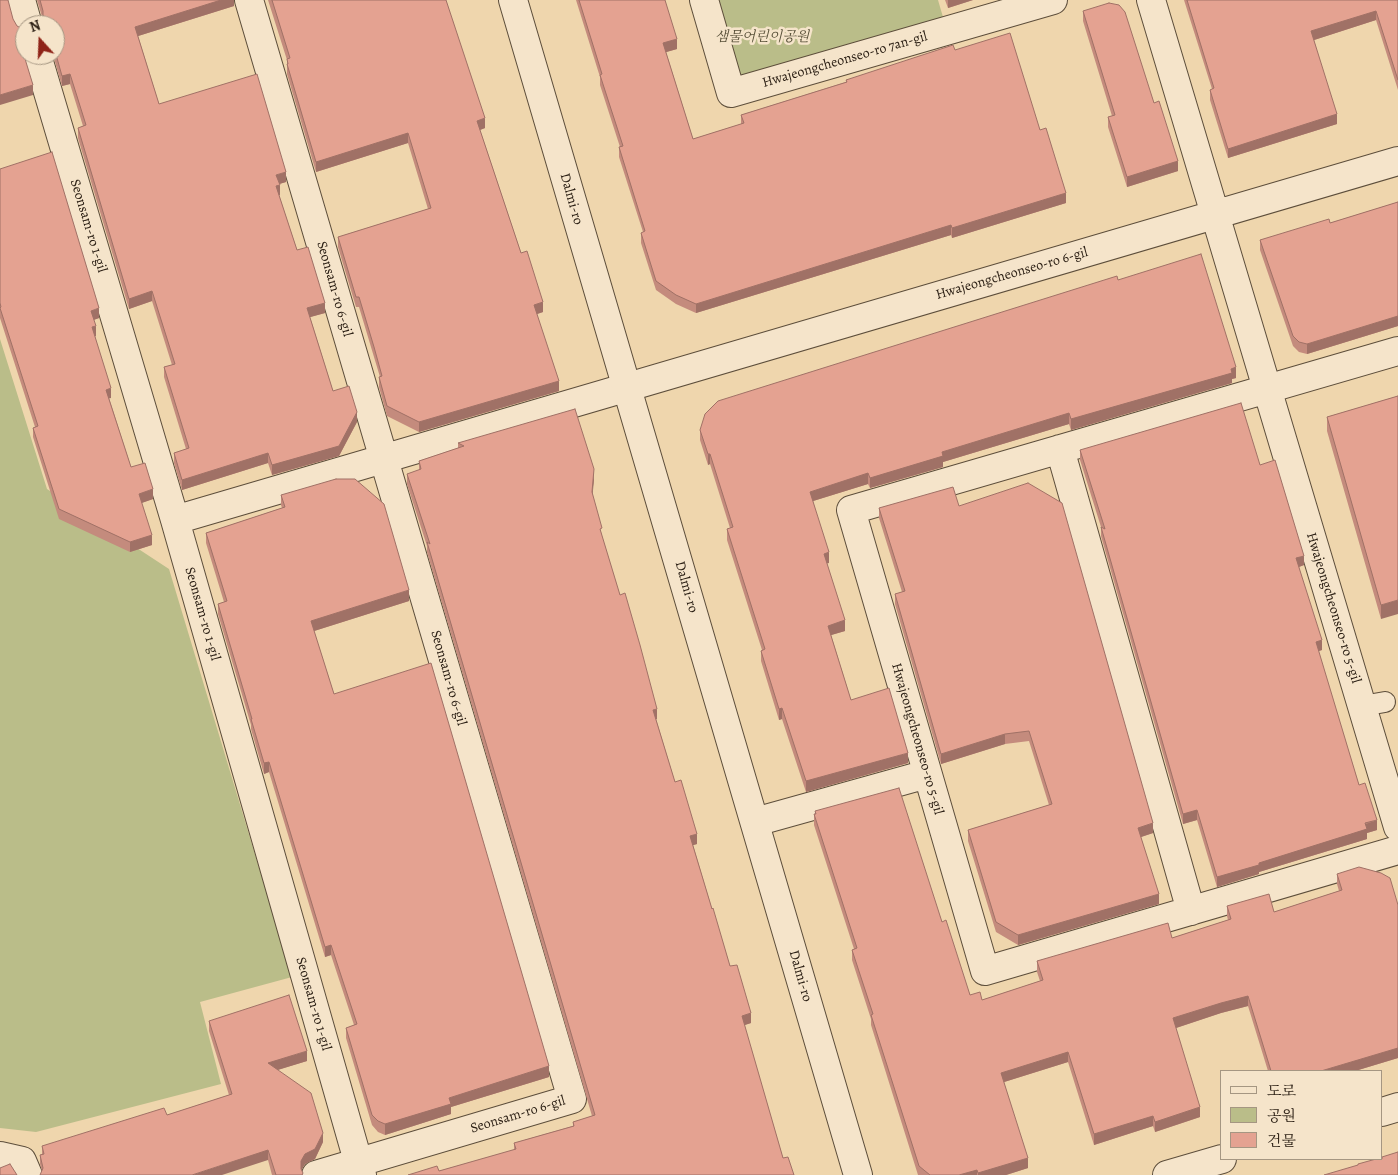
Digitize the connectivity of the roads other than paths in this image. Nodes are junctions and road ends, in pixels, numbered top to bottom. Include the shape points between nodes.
1 (21, 0) edge
2 (249, 0) edge
3 (513, 0) edge
4 (704, 0) edge
5 (1053, 0) edge
6 (1151, 0) edge
7 (25, 15) edge
8 (40, 65) edge
9 (1398, 161) edge
10 (1215, 215) junction
11 (1398, 351) edge
12 (627, 388) junction
13 (1267, 389) junction
14 (1060, 449) junction
15 (384, 459) junction
16 (175, 520) junction
17 (927, 774) junction
18 (754, 822) junction
19 (1398, 827) edge
20 (1398, 850) edge
21 (1190, 911) junction
22 (1398, 1107) edge
23 (1383, 1112) edge
24 (0, 1156) edge
25 (1220, 1160) edge
26 (360, 1169) edge
27 (28, 1175) edge
28 (316, 1175) edge
29 (858, 1175) edge
30 (1167, 1175) edge

1 - 7 street
2 - 15 street, Seonsam-ro 6-gil
3 - 12 street, Dalmi-ro
4 - 5 street, Hwajeongcheonseo-ro 7an-gil via 731,93
6 - 10 street
8 - 16 street, Seonsam-ro 1-gil
9 - 10 street, Hwajeongcheonseo-ro 6-gil
10 - 12 street, Hwajeongcheonseo-ro 6-gil
10 - 13 street
11 - 13 street, Hwajeongcheonseo-ro 5-gil
12 - 15 street, Hwajeongcheonseo-ro 6-gil
12 - 18 street, Dalmi-ro
13 - 14 street, Hwajeongcheonseo-ro 5-gil
13 - 19 street, Hwajeongcheonseo-ro 5-gil via 1374,704
14 - 17 street, Hwajeongcheonseo-ro 5-gil via 851,510
14 - 21 street
15 - 16 street, Hwajeongcheonseo-ro 6-gil
15 - 26 street, Seonsam-ro 6-gil via 572,1099
16 - 26 street, Seonsam-ro 1-gil
17 - 18 street
17 - 21 street, Hwajeongcheonseo-ro 5-gil via 985,971
18 - 29 street, Dalmi-ro
20 - 21 street, Hwajeongcheonseo-ro 5-gil
22 - 23 street
24 - 27 street via 22,1161
25 - 30 street
26 - 28 street, Seonsam-ro 6-gil

